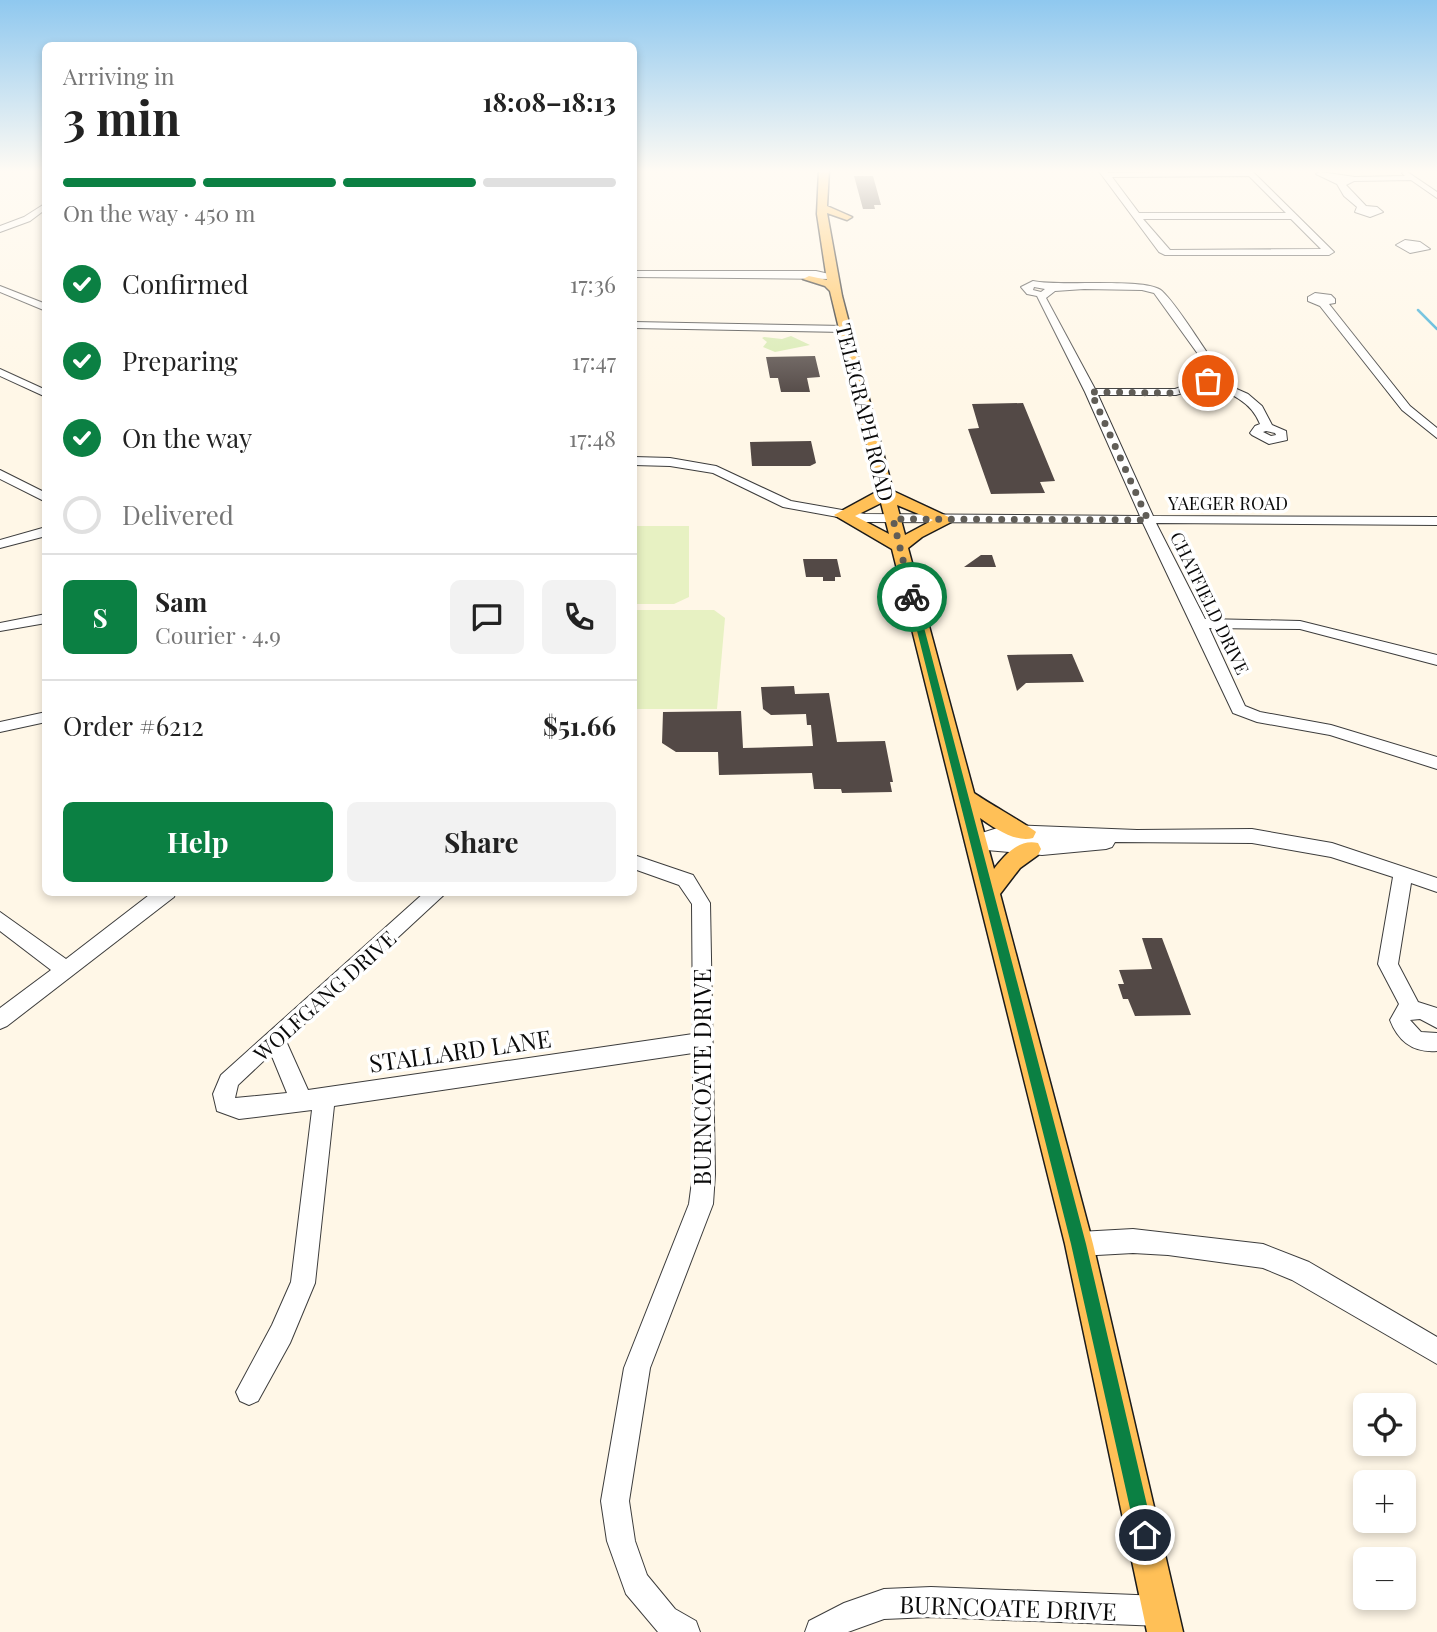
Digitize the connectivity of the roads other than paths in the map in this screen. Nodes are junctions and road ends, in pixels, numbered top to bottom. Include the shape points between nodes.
1 (828, 246) edge
2 (1159, 246) edge
3 (1323, 246) edge
4 (832, 270) junction
5 (637, 274) edge
6 (808, 276) junction
7 (0, 289) edge
8 (836, 290) junction
9 (1324, 303) dead end
10 (42, 306) edge
11 (637, 325) edge
12 (845, 329) junction
13 (0, 372) edge
14 (1208, 381) junction
15 (42, 390) edge
16 (1091, 392) junction
17 (1266, 427) dead end
18 (1437, 434) edge
19 (637, 461) edge
20 (0, 474) edge
21 (886, 493) junction
22 (42, 496) edge
23 (842, 515) junction
24 (893, 519) junction
25 (947, 520) junction
26 (1148, 520) junction
27 (1437, 521) edge
28 (42, 532) edge
29 (0, 544) edge
30 (900, 548) junction
31 (42, 619) edge
32 (1200, 623) junction
33 (0, 626) edge
34 (1437, 660) edge
35 (42, 718) edge
36 (0, 727) edge
37 (1437, 763) edge
38 (964, 797) junction
39 (1028, 840) junction
40 (975, 842) junction
41 (637, 863) edge
42 (1403, 873) junction
43 (1437, 885) edge
44 (988, 893) junction
45 (162, 896) edge
46 (434, 896) edge
47 (0, 920) edge
48 (66, 970) junction
49 (1412, 1009) junction
50 (1437, 1019) edge
51 (0, 1020) edge
52 (275, 1038) junction
53 (704, 1042) junction
54 (1437, 1042) edge
55 (313, 1098) junction
56 (225, 1104) joint
57 (1079, 1244) junction
58 (1437, 1351) edge
59 (250, 1392) dead end
60 (1163, 1622) edge
61 (685, 1632) edge
62 (820, 1632) edge

1 - 4 main road, TELEGRAPH ROAD
2 - 3 street via 1168,253 1329,252
4 - 6 main road
4 - 8 main road, TELEGRAPH ROAD
5 - 6 street
6 - 8 main road
7 - 10 street
8 - 12 main road, TELEGRAPH ROAD
9 - 18 street via 1406,408
11 - 12 street
12 - 21 main road, TELEGRAPH ROAD
13 - 15 street
14 - 16 street via 1175,393
14 - 16 street, CHATFIELD DRIVE via 1208,361 1157,291 1142,287 1047,292 1041,297
14 - 17 street via 1258,407
16 - 26 street, CHATFIELD DRIVE
19 - 23 street, YAEGER ROAD via 716,470 781,502
20 - 22 street
21 - 23 main road
21 - 24 main road, TELEGRAPH ROAD
21 - 25 main road
23 - 24 street, YAEGER ROAD
23 - 30 main road
24 - 25 street, YAEGER ROAD
24 - 30 main road, TELEGRAPH ROAD
25 - 26 street, YAEGER ROAD
25 - 30 main road via 916,534
26 - 27 street, YAEGER ROAD
26 - 32 street, CHATFIELD DRIVE
28 - 29 street
30 - 38 main road, TELEGRAPH ROAD
31 - 33 street
32 - 34 street via 1300,625
32 - 37 street, CHATFIELD DRIVE via 1239,709 1245,713 1331,730
35 - 36 street
38 - 39 main road
38 - 40 main road, TELEGRAPH ROAD
39 - 40 street via 1012,849
39 - 42 street via 1058,848 1137,837 1239,836 1332,850
39 - 44 main road
40 - 44 main road, TELEGRAPH ROAD
41 - 53 street, BURNCOATE DRIVE via 686,880 701,903
42 - 43 street
42 - 49 street via 1388,964
44 - 57 main road, TELEGRAPH ROAD
45 - 48 street
46 - 52 street, WOLFGANG DRIVE
47 - 48 street
48 - 51 street
49 - 50 street
49 - 54 street via 1401,1014 1405,1031 1418,1041
52 - 55 street
52 - 56 street, WOLFGANG DRIVE via 227,1082
53 - 55 street, STALLARD LANE
53 - 61 street, BURNCOATE DRIVE via 701,1204 637,1368 615,1501 621,1541 636,1584 665,1619
55 - 56 street, STALLARD LANE via 239,1110
55 - 59 street via 303,1283
57 - 58 street via 1156,1242 1263,1256 1300,1271
57 - 60 main road, TELEGRAPH ROAD
60 - 62 street, BURNCOATE DRIVE via 931,1602 884,1604

